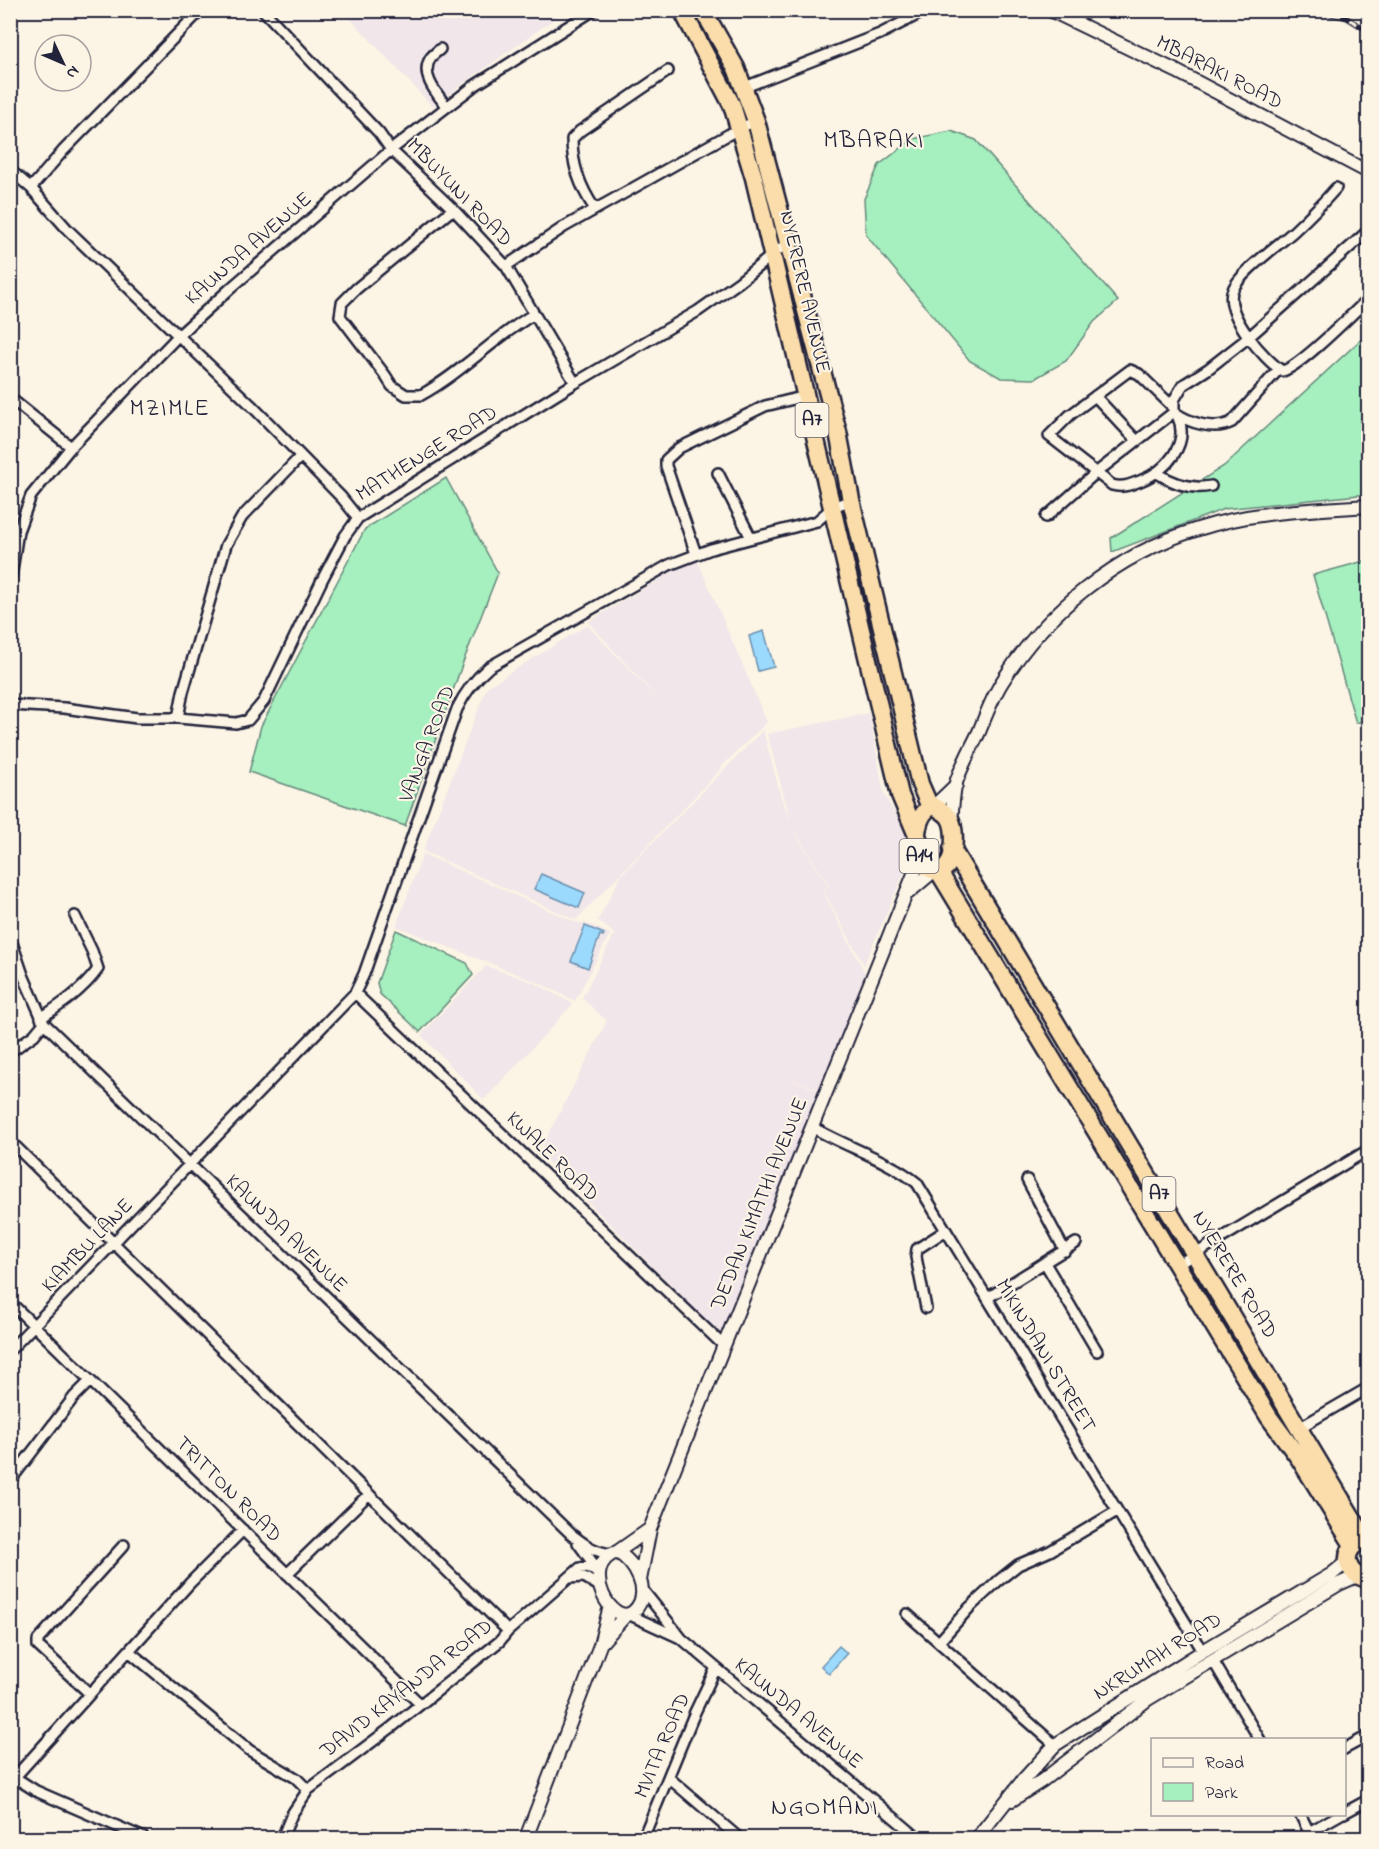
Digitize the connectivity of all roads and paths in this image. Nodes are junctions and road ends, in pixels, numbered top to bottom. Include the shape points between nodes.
1 (201, 10) edge
2 (263, 10) edge
3 (594, 10) edge
4 (682, 10) edge
5 (703, 10) edge
6 (927, 10) edge
7 (1050, 10) edge
8 (440, 49) dead end
9 (736, 68) junction
10 (668, 71) dead end
11 (719, 77) junction
12 (745, 87) junction
13 (447, 107) junction
14 (756, 121) junction
15 (740, 128) junction
16 (392, 150) junction
17 (10, 170) edge
18 (1368, 172) edge
19 (31, 188) junction
20 (1336, 188) dead end
21 (453, 209) junction
22 (595, 209) junction
23 (1368, 231) edge
24 (787, 243) junction
25 (772, 255) junction
26 (506, 266) junction
27 (778, 280) junction
28 (1368, 299) edge
29 (534, 314) junction
30 (178, 336) junction
31 (1249, 337) junction
32 (1279, 369) junction
33 (575, 383) junction
34 (806, 396) junction
35 (1095, 396) junction
36 (10, 399) edge
37 (1175, 411) junction
38 (838, 432) junction
39 (1137, 441) junction
40 (71, 447) junction
41 (300, 456) junction
42 (1097, 472) junction
43 (1157, 472) junction
44 (718, 473) dead end
45 (1211, 486) dead end
46 (851, 500) junction
47 (1368, 506) edge
48 (833, 507) junction
49 (1046, 517) dead end
50 (358, 518) junction
51 (817, 521) junction
52 (856, 525) junction
53 (837, 528) junction
54 (751, 538) junction
55 (696, 554) junction
56 (867, 566) junction
57 (847, 570) junction
58 (10, 584) edge
59 (896, 685) junction
60 (876, 692) junction
61 (10, 705) edge
62 (178, 718) junction
63 (956, 785) junction
64 (932, 806) junction
65 (951, 822) junction
66 (918, 838) junction
67 (952, 849) junction
68 (920, 859) junction
69 (937, 872) junction
70 (907, 894) junction
71 (75, 916) dead end
72 (10, 937) edge
73 (355, 993) junction
74 (43, 1021) junction
75 (1056, 1022) junction
76 (1036, 1033) junction
77 (1069, 1044) junction
78 (10, 1052) edge
79 (1050, 1055) junction
80 (812, 1127) junction
81 (10, 1141) edge
82 (1368, 1150) edge
83 (190, 1166) junction
84 (1027, 1180) dead end
85 (945, 1231) junction
86 (1076, 1243) dead end
87 (115, 1244) junction
88 (1065, 1251) junction
89 (1195, 1254) junction
90 (1045, 1263) junction
91 (1177, 1265) junction
92 (989, 1298) junction
93 (10, 1302) edge
94 (926, 1308) dead end
95 (35, 1326) junction
96 (724, 1346) junction
97 (10, 1350) edge
98 (1097, 1351) dead end
99 (90, 1381) junction
100 (1368, 1388) edge
101 (1287, 1408) junction
102 (1269, 1418) junction
103 (1299, 1428) junction
104 (1306, 1454) junction
105 (10, 1481) edge
106 (369, 1494) junction
107 (1117, 1511) junction
108 (650, 1529) junction
109 (243, 1530) junction
110 (571, 1534) junction
111 (124, 1545) dead end
112 (1358, 1546) edge
113 (614, 1553) junction
114 (287, 1574) junction
115 (599, 1577) junction
116 (1364, 1580) edge
117 (641, 1584) junction
118 (610, 1606) junction
119 (907, 1614) dead end
120 (628, 1615) junction
121 (508, 1631) junction
122 (682, 1639) junction
123 (939, 1642) junction
124 (600, 1645) junction
125 (130, 1652) junction
126 (1208, 1655) junction
127 (716, 1668) junction
128 (89, 1693) junction
129 (420, 1704) junction
130 (1073, 1734) junction
131 (1368, 1736) edge
132 (1259, 1738) edge
133 (1055, 1745) junction
134 (1084, 1748) junction
135 (1346, 1748) edge
136 (12, 1776) edge
137 (669, 1778) junction
138 (308, 1790) junction
139 (1368, 1800) edge
140 (1005, 1804) junction
141 (1346, 1812) edge
142 (1300, 1816) edge
143 (1340, 1816) edge
144 (1310, 1835) edge
145 (647, 1837) edge
146 (144, 1839) edge
147 (282, 1839) edge
148 (526, 1839) edge
149 (739, 1839) edge
150 (918, 1839) edge
151 (977, 1839) edge

1 - 19 street
2 - 16 street, MBUYUNI ROAD
3 - 13 street, KAUNDA AVENUE
4 - 11 highway, NYERERE AVENUE / A7
5 - 9 highway, NYERERE AVENUE / A7
6 - 12 street via 871,38
7 - 18 street, MBARAKI ROAD via 1176,70
8 - 13 street via 429,59 427,72
9 - 11 highway
9 - 12 highway, NYERERE AVENUE / A7
10 - 22 street via 572,139 575,169 585,196
11 - 15 highway, NYERERE AVENUE / A7
12 - 14 highway, NYERERE AVENUE / A7
13 - 16 street, KAUNDA AVENUE
14 - 15 street, MBUYUNI ROAD
14 - 24 highway, NYERERE AVENUE / A7
15 - 22 street, MBUYUNI ROAD
15 - 25 highway, NYERERE AVENUE / A7
16 - 21 street, MBUYUNI ROAD
16 - 30 street, KAUNDA AVENUE
17 - 19 street
19 - 30 street via 68,230
20 - 31 street via 1232,292 1238,320
21 - 26 street, MBUYUNI ROAD
21 - 29 street via 342,303 340,316 392,386 406,395 421,395
22 - 26 street, MBUYUNI ROAD
23 - 31 street
24 - 25 street, MATHENGE ROAD
24 - 38 highway, NYERERE AVENUE / A7
25 - 27 highway, NYERERE AVENUE / A7
25 - 33 street, MATHENGE ROAD via 698,311
26 - 29 street
27 - 34 highway, NYERERE AVENUE / A7
27 - 38 highway
28 - 32 street via 1287,370
29 - 33 street
30 - 40 street, KAUNDA AVENUE
30 - 41 street
31 - 32 street
31 - 37 street via 1183,385 1175,395
32 - 37 street via 1225,426 1201,424
33 - 50 street, MATHENGE ROAD
34 - 48 highway, NYERERE AVENUE / A7
34 - 55 street via 765,406 679,448 666,460
35 - 37 street via 1130,370
35 - 39 street
35 - 42 street via 1049,436
36 - 40 street
37 - 39 street
37 - 43 street via 1183,430 1170,461
38 - 46 highway, NYERERE AVENUE / A7
39 - 42 street
40 - 58 street, KAUNDA AVENUE via 31,496 24,511
41 - 50 street
41 - 62 street via 242,517 226,545
42 - 43 street via 1119,488
42 - 49 street
43 - 45 street via 1172,483 1192,488
44 - 54 street
46 - 48 street, VANGA ROAD
46 - 52 highway, NYERERE AVENUE / A7
47 - 63 street via 1275,512 1215,524 1158,544 1114,568 1062,608 1017,658 993,698
48 - 51 street, VANGA ROAD
48 - 53 highway, NYERERE AVENUE / A7
50 - 62 street, MATHENGE ROAD via 340,545 255,714 236,723
51 - 53 street
51 - 54 street, VANGA ROAD
52 - 53 street
52 - 56 highway, NYERERE AVENUE / A7
53 - 57 highway, NYERERE AVENUE / A7
54 - 55 street, VANGA ROAD
55 - 73 street, VANGA ROAD via 669,565 489,667 464,693
56 - 57 highway
56 - 59 highway, NYERERE AVENUE / A7
57 - 60 highway, NYERERE AVENUE / A7
59 - 60 highway
59 - 64 highway, NYERERE AVENUE / A7 via 920,784
60 - 66 highway, NYERERE AVENUE / A7 via 900,795
61 - 62 street, MATHENGE ROAD via 137,718
63 - 64 street
63 - 65 street
64 - 65 highway, A14
64 - 66 highway, A14 via 921,815
65 - 67 highway, A14
66 - 68 highway, A14
67 - 69 highway, A14 via 949,864
67 - 75 highway, NYERERE ROAD / A7
68 - 69 highway, A14
68 - 70 street, DEDAN KIMATHI AVENUE
69 - 70 street, DEDAN KIMATHI AVENUE
69 - 76 highway, NYERERE ROAD / A7
70 - 80 street, DEDAN KIMATHI AVENUE
71 - 74 street via 98,969 90,981
72 - 74 street, KAUNDA AVENUE
73 - 83 street, VANGA ROAD
73 - 96 street, KWALE ROAD
74 - 78 street via 34,1035
74 - 83 street, KAUNDA AVENUE
75 - 76 highway
75 - 77 highway, NYERERE ROAD / A7
76 - 79 highway, NYERERE ROAD / A7
77 - 79 highway
77 - 89 highway, NYERERE ROAD / A7
79 - 91 highway, NYERERE ROAD / A7
80 - 85 street, MIKINDANI STREET via 907,1174 917,1183
80 - 96 street, DEDAN KIMATHI AVENUE
81 - 87 street
82 - 89 street
83 - 87 street, KIAMBU LANE
83 - 110 street, KAUNDA AVENUE
84 - 88 street
85 - 92 street, MIKINDANI STREET
85 - 94 street via 917,1249
86 - 88 street
87 - 95 street, KIAMBU LANE
87 - 106 street
88 - 90 street
89 - 91 street
89 - 101 highway, NYERERE ROAD / A7
90 - 92 street
90 - 98 street
91 - 102 highway, NYERERE ROAD / A7
92 - 107 street, MIKINDANI STREET
93 - 95 street, TRITTON ROAD
95 - 97 street, KIAMBU LANE
95 - 99 street, TRITTON ROAD
96 - 108 street, DEDAN KIMATHI AVENUE
99 - 105 street
99 - 109 street, TRITTON ROAD
100 - 103 street
101 - 102 highway
101 - 103 highway, NYERERE ROAD / A7
102 - 104 highway, NYERERE ROAD / A7
103 - 104 highway, NYERERE ROAD / A7
104 - 112 highway, NYERERE ROAD / A7
106 - 114 street
106 - 121 street
107 - 123 street via 1050,1551 1018,1565 969,1608
107 - 126 street, MIKINDANI STREET
108 - 113 street
108 - 117 street, DEDAN KIMATHI AVENUE
109 - 114 street, TRITTON ROAD
109 - 125 street
110 - 113 street via 597,1552
110 - 115 street
111 - 128 street via 38,1640 38,1646
112 - 116 highway, NYERERE ROAD via 1352,1571
112 - 126 street, NKRUMAH ROAD via 1332,1574
113 - 115 street via 604,1560
113 - 117 street via 629,1560
114 - 129 street, TRITTON ROAD
115 - 118 street
115 - 121 street, DAVID KAYANDA ROAD via 568,1578
116 - 126 street, NKRUMAH ROAD via 1339,1584
117 - 120 street via 638,1607
117 - 122 street
118 - 120 street via 617,1613
118 - 124 street
119 - 123 street
120 - 122 street
120 - 124 street
121 - 129 street, DAVID KAYANDA ROAD
122 - 127 street, KAUNDA AVENUE
123 - 133 street
124 - 148 street
125 - 128 street
125 - 138 street via 249,1750 296,1778
126 - 130 street, NKRUMAH ROAD
126 - 132 street, MIKINDANI STREET
126 - 134 street, NKRUMAH ROAD
127 - 137 street, MVITA ROAD
127 - 150 street, KAUNDA AVENUE
128 - 136 street
129 - 138 street, DAVID KAYANDA ROAD
130 - 133 street, NKRUMAH ROAD
130 - 134 street
131 - 135 street
133 - 140 street, NKRUMAH ROAD
134 - 140 street, NKRUMAH ROAD
136 - 146 street via 36,1791
137 - 145 street, MVITA ROAD
137 - 149 street
138 - 147 street, DAVID KAYANDA ROAD
139 - 141 street
140 - 151 street, NKRUMAH ROAD
142 - 144 street
143 - 144 street

